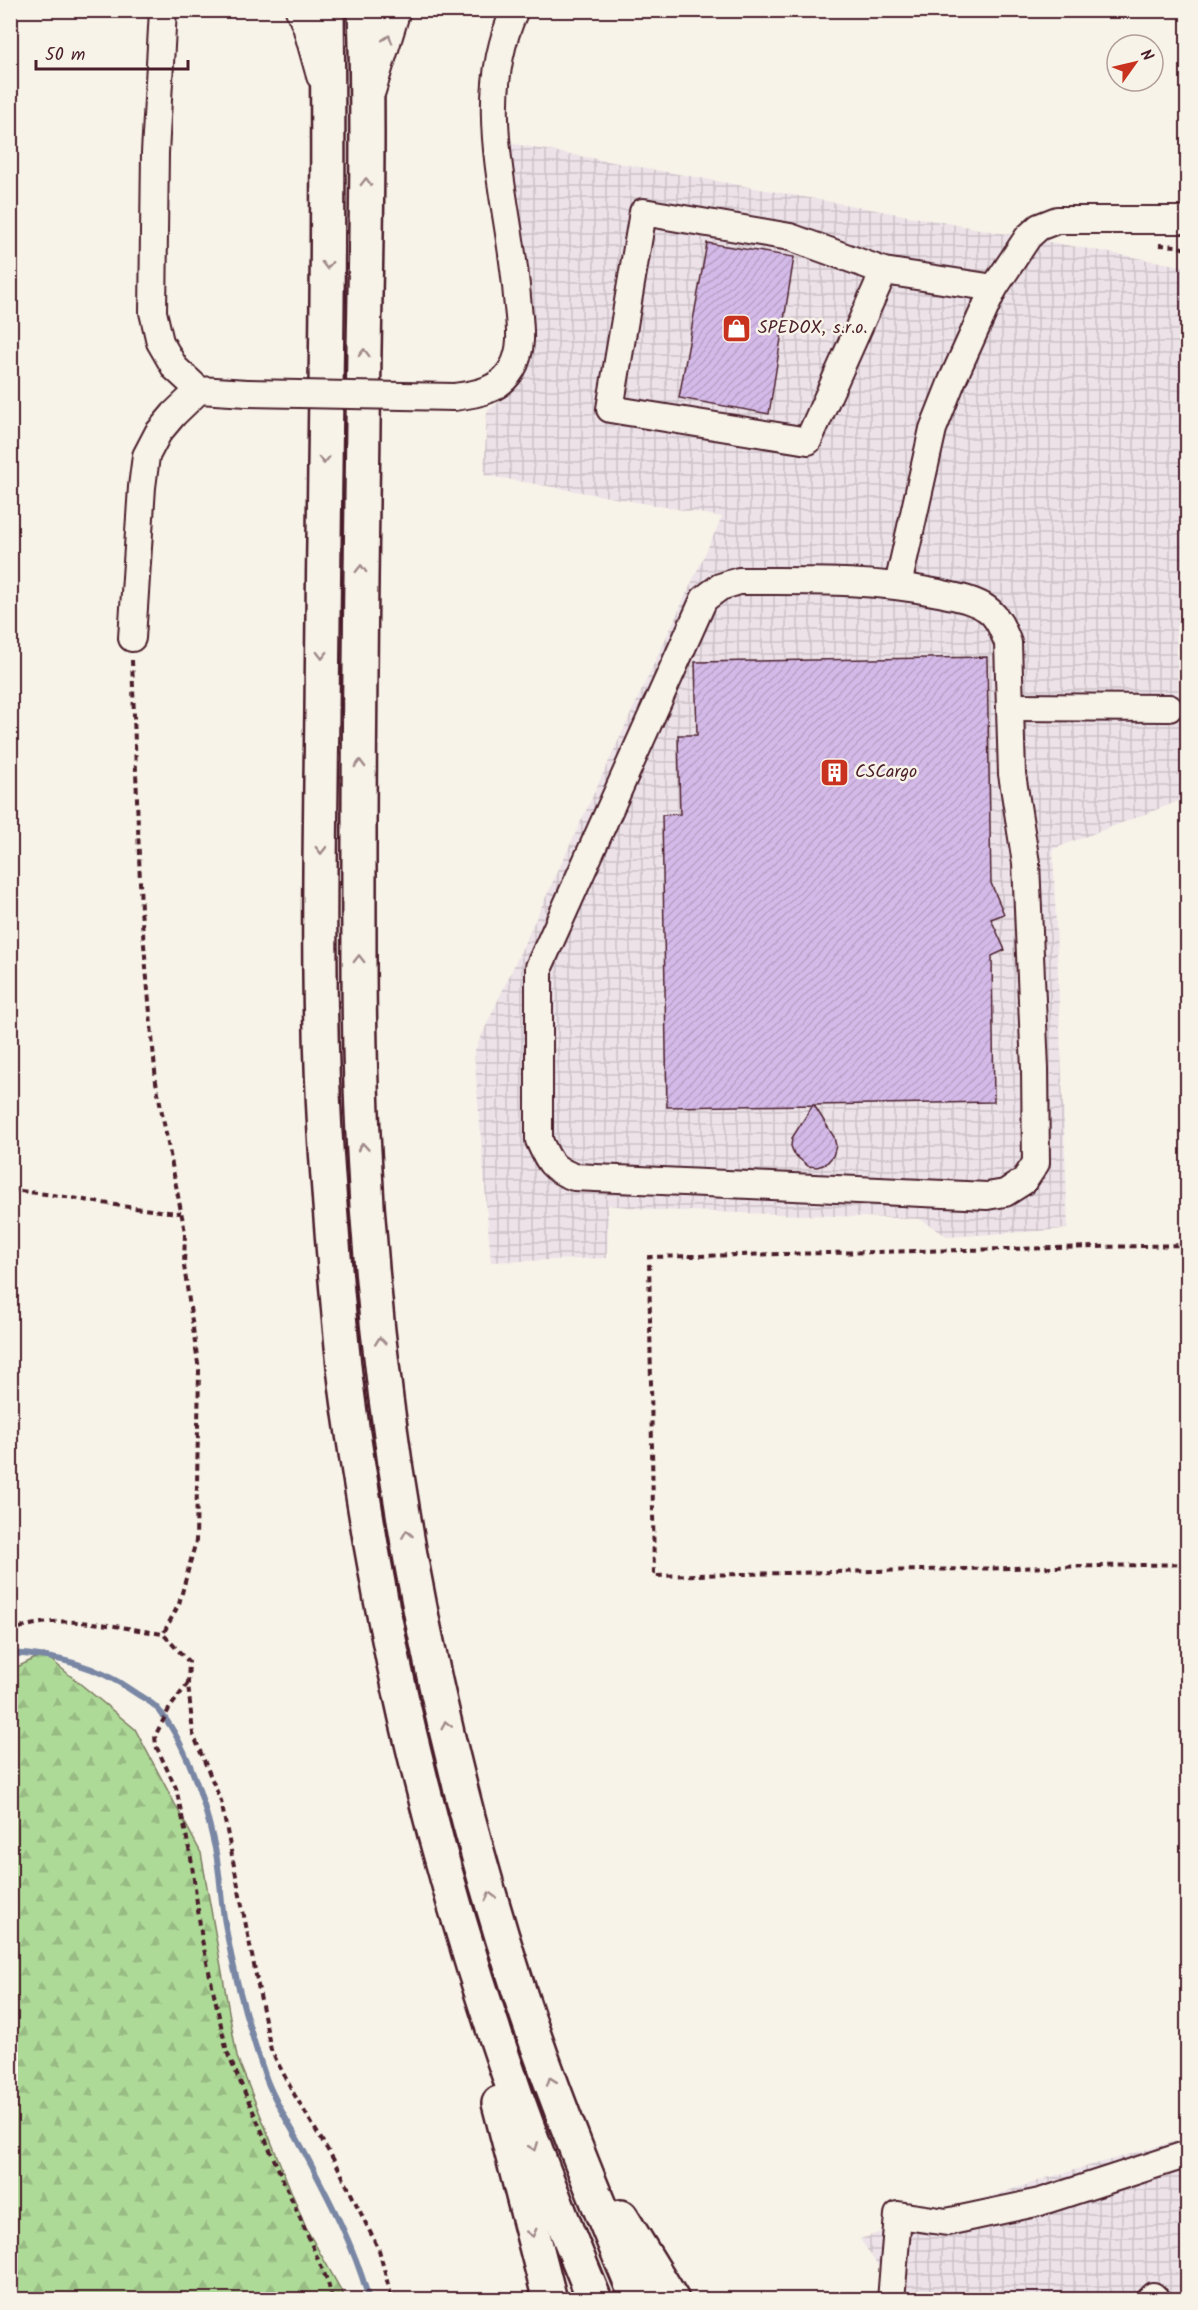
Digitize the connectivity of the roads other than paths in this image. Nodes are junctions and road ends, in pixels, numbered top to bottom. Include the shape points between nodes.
1 (163, 10) edge
2 (299, 10) edge
3 (327, 10) edge
4 (365, 10) edge
5 (397, 10) edge
6 (515, 10) edge
7 (328, 102) junction
8 (367, 108) junction
9 (1188, 220) edge
10 (884, 271) junction
11 (994, 288) junction
12 (199, 390) junction
13 (898, 585) junction
14 (132, 638) road end
15 (1010, 707) junction
16 (1169, 708) dead end
17 (500, 2053) junction
18 (570, 2136) junction
19 (1188, 2154) edge
20 (550, 2300) edge
21 (595, 2300) edge
22 (638, 2300) edge
23 (672, 2300) edge
24 (891, 2300) edge
25 (1149, 2300) edge
26 (1157, 2300) edge

1 - 12 street via 155,153 153,312 160,342 175,368
2 - 7 street
3 - 7 highway
4 - 8 highway
8 -> 5 street
6 - 12 street, bridge via 499,56 494,107 515,265 521,345 512,369 500,383 482,393 454,397
7 -> 17 highway via 321,958 325,1131 344,1369 382,1609 407,1727 459,1923
18 -> 8 highway via 490,1898 436,1687 414,1579 381,1355 363,1148 359,1017
9 - 11 street via 1057,220 1028,237
10 - 10 street via 790,237 643,212 610,409 808,441
10 - 11 street
11 - 13 street via 933,429
12 - 14 street via 158,433 146,456
13 - 15 street via 966,599 987,609 1000,623 1008,643
13 - 15 street via 739,581 720,587 704,600 539,967 539,1140 547,1159 558,1171 574,1177 987,1196 1005,1193 1024,1181 1036,1163 1035,1069 1026,863 1012,774
15 - 16 street
17 -> 20 highway via 499,2108
17 -> 21 highway
18 - 22 highway
18 - 23 highway
19 - 24 street via 1040,2202 947,2222 898,2215
25 - 26 street via 1154,2296

